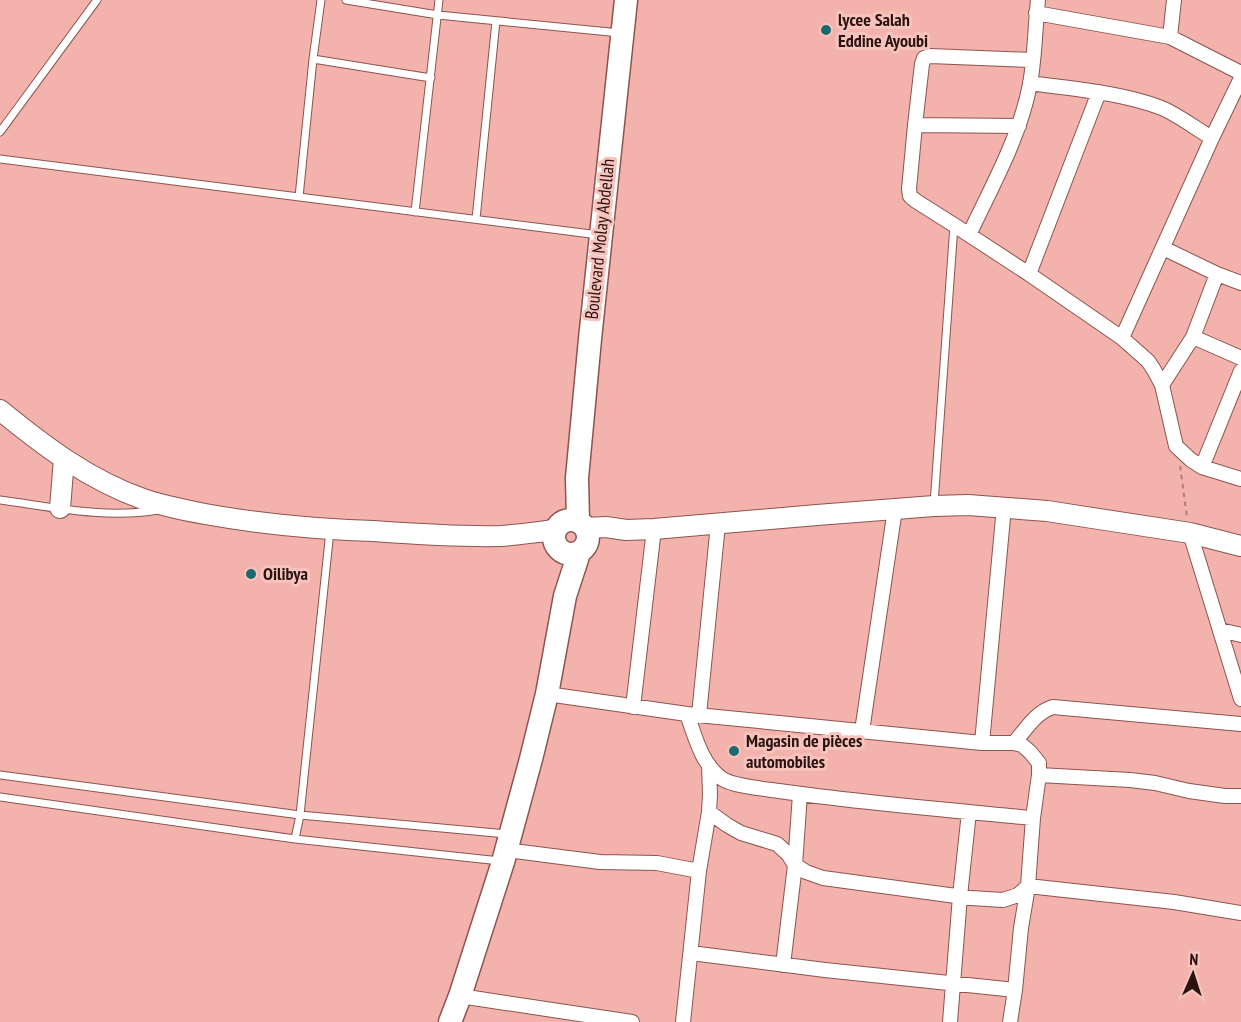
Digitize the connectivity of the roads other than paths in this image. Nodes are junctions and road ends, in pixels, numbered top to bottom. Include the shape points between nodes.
1 (97, 0) edge
2 (321, 0) edge
3 (346, 0) edge
4 (439, 0) edge
5 (626, 0) edge
6 (1174, 0) edge
7 (1037, 6) edge
8 (438, 15) junction
9 (496, 21) junction
10 (622, 33) junction
11 (1170, 37) junction
12 (313, 59) junction
13 (1032, 60) junction
14 (1241, 73) edge
15 (431, 78) junction
16 (1241, 78) edge
17 (1030, 83) junction
18 (1099, 92) junction
19 (915, 125) junction
20 (1019, 126) junction
21 (0, 132) edge
22 (1212, 138) junction
23 (0, 159) edge
24 (298, 197) junction
25 (415, 212) junction
26 (476, 219) junction
27 (954, 225) junction
28 (601, 235) junction
29 (969, 235) junction
30 (1163, 248) junction
31 (1029, 274) junction
32 (1217, 274) junction
33 (1241, 283) edge
34 (1122, 338) junction
35 (1193, 338) junction
36 (1241, 358) edge
37 (1241, 371) edge
38 (1162, 385) junction
39 (0, 410) edge
40 (64, 459) junction
41 (1202, 466) junction
42 (1241, 479) edge
43 (0, 500) edge
44 (934, 506) junction
45 (1004, 507) junction
46 (60, 508) junction
47 (171, 508) junction
48 (896, 509) junction
49 (718, 524) junction
50 (330, 529) junction
51 (654, 529) junction
52 (1190, 533) junction
53 (571, 536) junction
54 (1241, 546) edge
55 (1221, 630) junction
56 (1241, 635) edge
57 (547, 694) junction
58 (1241, 699) edge
59 (633, 707) junction
60 (693, 715) junction
61 (1241, 724) edge
62 (862, 731) junction
63 (982, 743) junction
64 (1014, 743) junction
65 (709, 765) junction
66 (0, 775) edge
67 (1040, 775) junction
68 (800, 794) junction
69 (1241, 796) edge
70 (0, 797) edge
71 (710, 812) junction
72 (969, 812) junction
73 (300, 815) junction
74 (1033, 818) junction
75 (295, 839) junction
76 (506, 848) junction
77 (795, 865) junction
78 (699, 871) junction
79 (1028, 886) junction
80 (960, 896) junction
81 (1241, 913) edge
82 (691, 953) junction
83 (783, 965) junction
84 (952, 983) junction
85 (1015, 990) junction
86 (460, 996) junction
87 (450, 1022) edge
88 (632, 1022) edge
89 (683, 1022) edge
90 (950, 1022) edge
91 (1010, 1022) edge

1 - 21 lane
2 - 12 lane
3 - 8 lane
4 - 8 lane
5 - 10 main road, Boulevard Molay Abdellah
6 - 11 street
7 - 11 street
7 - 13 street
8 - 9 lane
8 - 15 lane
9 - 10 lane
9 - 26 lane
10 - 28 main road, Boulevard Molay Abdellah
11 - 14 street
12 - 15 lane
12 - 24 lane
13 - 17 street
13 - 19 street via 924,58
15 - 25 lane
16 - 22 street
17 - 18 street
17 - 20 street
18 - 22 street via 1162,108
18 - 31 street
19 - 20 street
19 - 27 street via 910,196
20 - 29 street
22 - 30 street
23 - 24 lane
24 - 25 lane
25 - 26 lane
26 - 28 lane
27 - 29 street
27 - 44 lane
28 - 53 main road, Boulevard Molay Abdellah
29 - 31 street
30 - 32 street
30 - 34 street
31 - 34 street
32 - 33 street
32 - 35 street
34 - 38 street via 1148,361
35 - 36 street
35 - 38 street
37 - 41 street
38 - 41 street via 1176,446
39 - 40 main road
40 - 46 main road
40 - 47 main road via 108,484
41 - 42 street
43 - 46 lane
44 - 45 main road
44 - 48 main road
45 - 52 main road
45 - 63 street
46 - 47 lane via 116,513
47 - 50 main road via 237,520
48 - 49 main road
48 - 62 street
49 - 51 main road
49 - 60 street
50 - 53 main road
50 - 73 lane
51 - 53 main road via 626,530 605,537
51 - 59 street
52 - 54 main road
52 - 55 street
53 - 57 main road, Boulevard Molay Abdellah via 565,596
55 - 56 street
55 - 58 street
57 - 59 street
57 - 76 main road, Boulevard Molay Abdellah
59 - 60 street
60 - 62 street
60 - 65 street via 698,746
61 - 64 street via 1053,707 1037,715
62 - 63 street
63 - 64 street
64 - 67 street via 1022,745 1039,763
65 - 68 street via 723,780
65 - 71 street
66 - 73 lane
67 - 69 street via 1130,780
67 - 74 street
68 - 72 street
68 - 77 street
70 - 75 lane
71 - 77 street via 741,833 777,844
71 - 78 street
72 - 74 street
72 - 80 street
73 - 75 lane
73 - 76 lane
74 - 79 street
75 - 76 lane
76 - 78 street
76 - 86 main road, Boulevard Molay Abdellah
77 - 80 street via 823,878
77 - 83 street
78 - 82 street
79 - 80 street via 1003,900
79 - 81 street
79 - 85 street
80 - 84 street
82 - 83 street
82 - 89 street
83 - 84 street
84 - 85 street
84 - 90 street
85 - 91 street
86 - 87 main road, Boulevard Molay Abdellah
86 - 88 street

